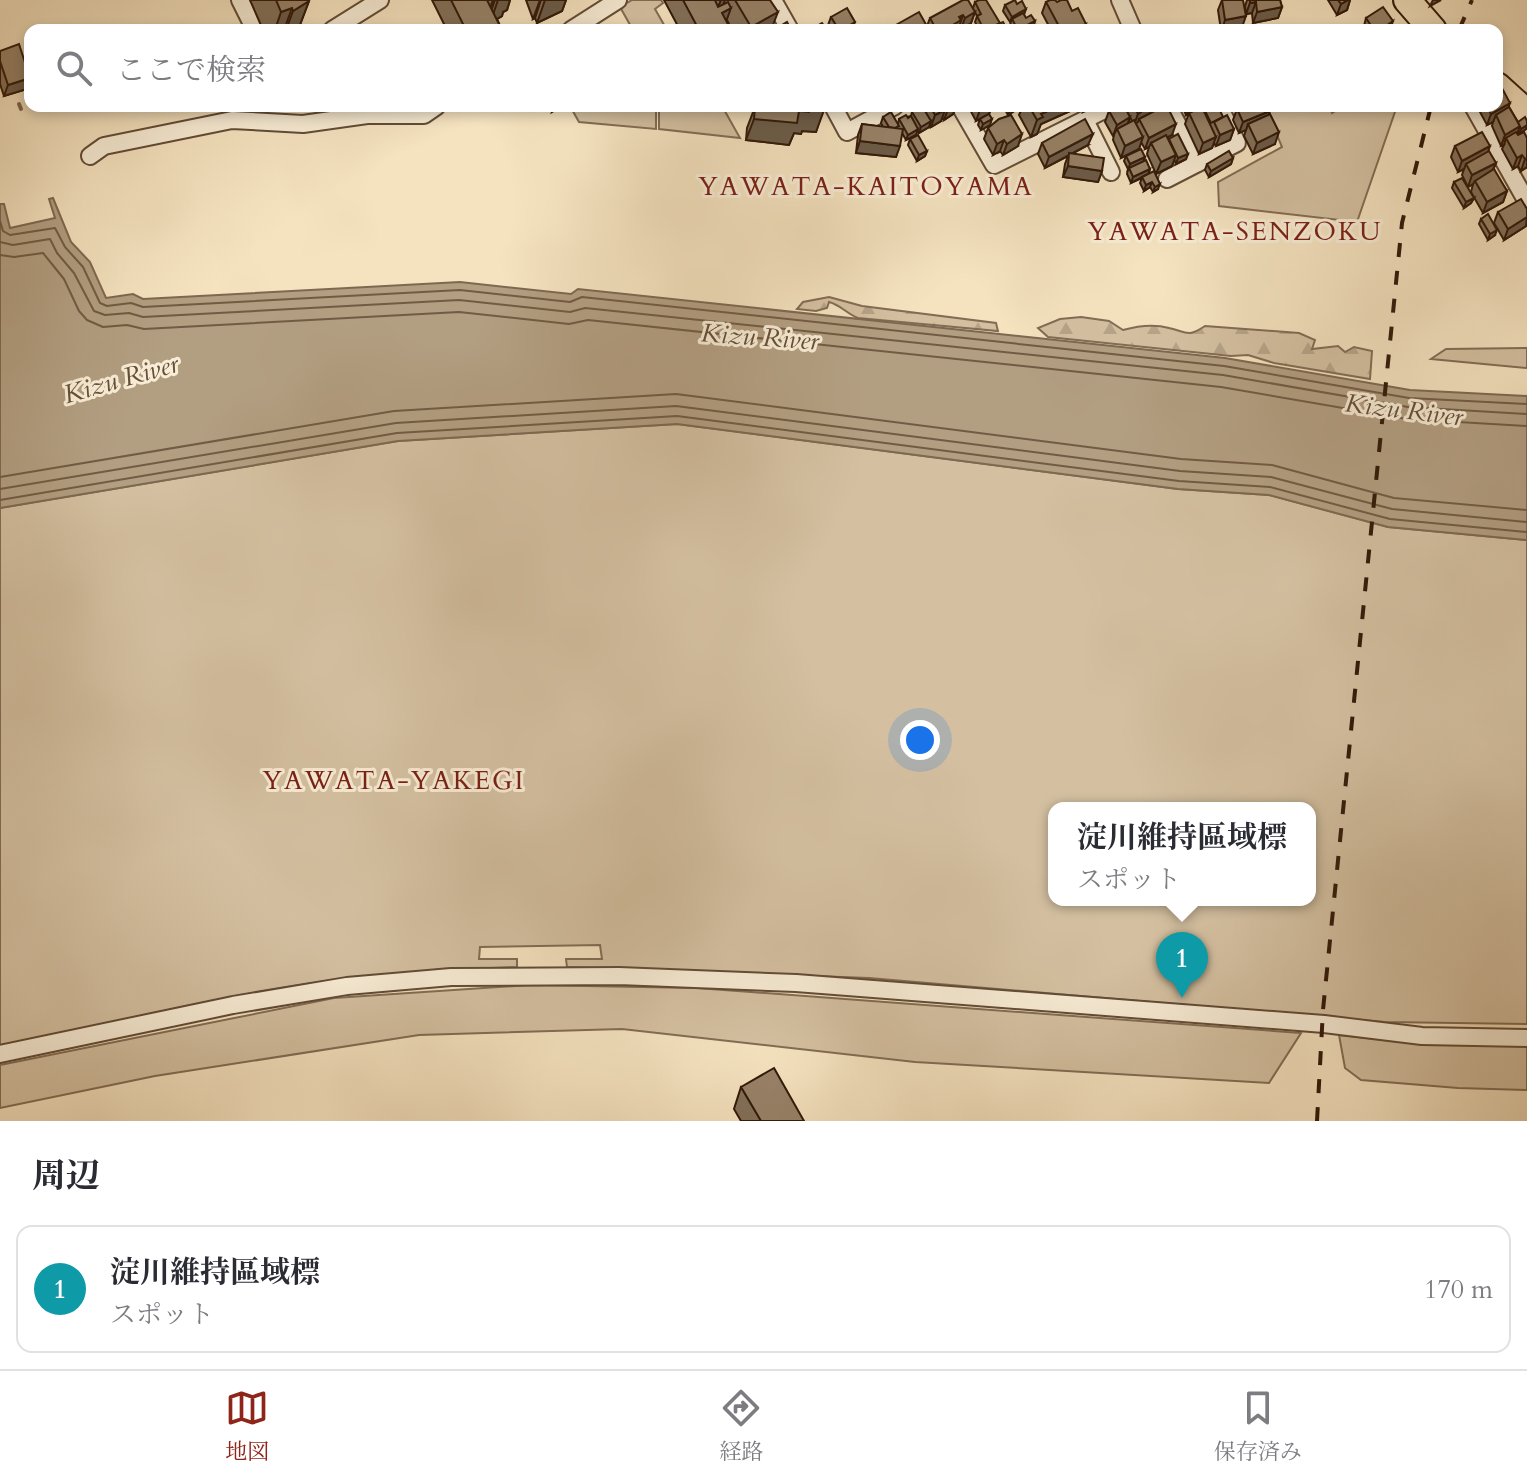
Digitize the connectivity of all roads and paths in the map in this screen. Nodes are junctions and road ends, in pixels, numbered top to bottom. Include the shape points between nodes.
1 (240, 0) edge
2 (380, 0) edge
3 (618, 0) edge
4 (773, 0) edge
5 (1120, 0) edge
6 (1407, 0) edge
7 (252, 24) edge
8 (342, 24) edge
9 (580, 24) edge
10 (787, 24) edge
11 (1130, 24) edge
12 (1428, 24) edge
13 (1503, 91) edge
14 (428, 112) edge
15 (836, 112) edge
16 (884, 112) edge
17 (963, 112) edge
18 (1100, 112) edge
19 (1171, 112) edge
20 (1222, 112) edge
21 (1476, 112) edge
22 (1527, 113) edge
23 (1085, 120) junction
24 (90, 156) dead end
25 (1198, 163) junction
26 (1111, 172) dead end
27 (1167, 179) dead end
28 (1527, 202) edge
29 (1527, 1038) edge
30 (0, 1054) edge

1 - 7 street
2 - 8 street
3 - 9 street
4 - 10 street
5 - 11 street
6 - 12 main road
13 - 22 main road
14 - 24 street via 303,124 232,120 104,146
15 - 16 street via 847,132
17 - 23 street via 994,165
18 - 23 street
19 - 25 street
20 - 25 street via 1237,143
21 - 28 street
23 - 26 street
25 - 27 street
29 - 30 street via 1422,1036 796,983 466,976 347,986 248,1002

